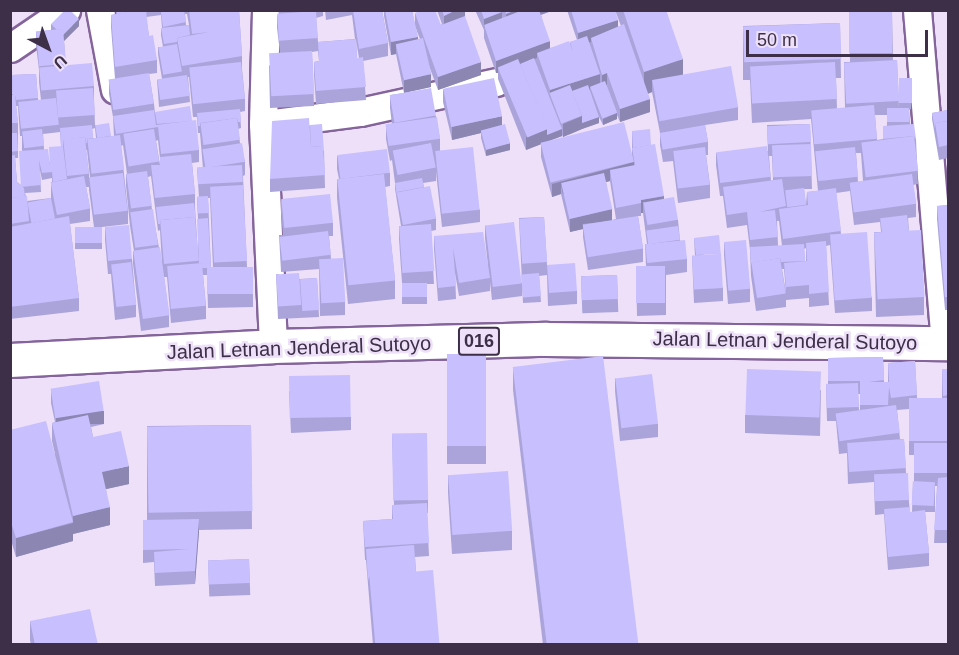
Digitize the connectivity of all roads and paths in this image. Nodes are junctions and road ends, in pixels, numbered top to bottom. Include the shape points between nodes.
1 (66, 10) edge
2 (100, 10) edge
3 (266, 10) edge
4 (917, 10) edge
5 (10, 48) edge
6 (496, 82) edge
7 (115, 90) edge
8 (263, 124) junction
9 (947, 343) edge
10 (273, 346) junction
11 (10, 360) edge

1 - 5 street
2 - 7 street
3 - 8 street
4 - 9 street
6 - 8 street via 360,112
8 - 10 street
9 - 10 main road, Jalan Letnan Jenderal Sutoyo / 016 via 546,339
10 - 11 main road, Jalan Letnan Jenderal Sutoyo / 016

